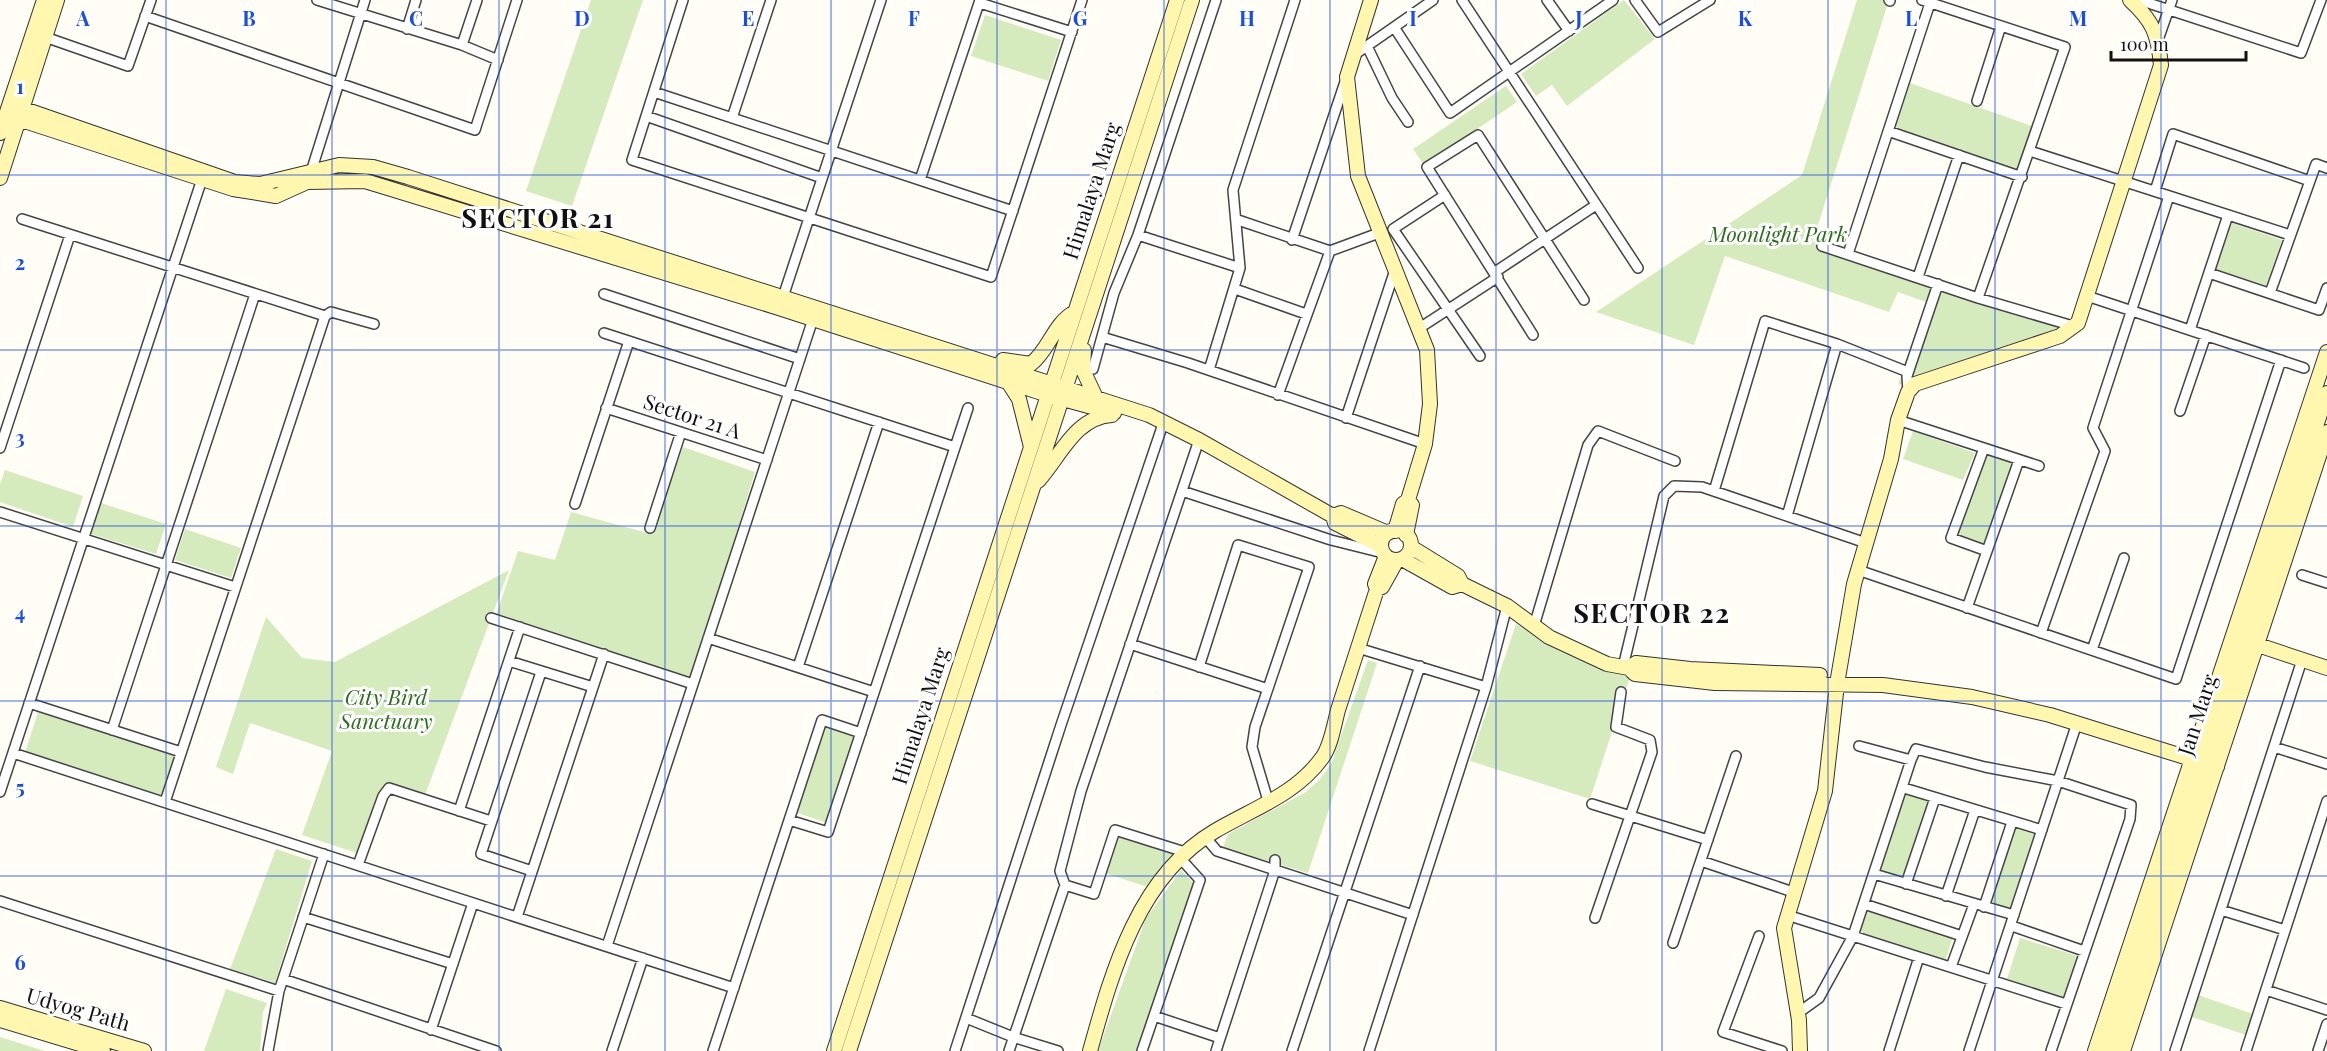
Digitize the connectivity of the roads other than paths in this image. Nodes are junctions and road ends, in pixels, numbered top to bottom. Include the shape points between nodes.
1 (151, 0) edge
2 (317, 0) edge
3 (365, 0) edge
4 (416, 0) edge
5 (477, 0) edge
6 (518, 0) edge
7 (683, 0) edge
8 (771, 0) edge
9 (881, 0) edge
10 (1082, 0) edge
11 (1177, 0) edge
12 (1192, 0) edge
13 (1216, 0) edge
14 (1294, 0) edge
15 (1371, 0) edge
16 (1433, 0) edge
17 (1462, 0) edge
18 (1547, 0) edge
19 (1613, 0) edge
20 (1635, 0) edge
21 (1710, 0) edge
22 (2130, 0) edge
23 (2139, 0) edge
24 (2172, 0) edge
25 (2321, 0) edge
26 (980, 1) edge
27 (1926, 1) edge
28 (47, 2) edge
29 (2169, 10) junction
30 (360, 15) junction
31 (146, 16) junction
32 (2001, 26) junction
33 (1394, 27) junction
34 (407, 29) junction
35 (1569, 31) junction
36 (1071, 32) junction
37 (45, 38) junction
38 (2158, 40) junction
39 (462, 45) junction
40 (1367, 46) junction
41 (1353, 56) junction
42 (498, 60) junction
43 (1509, 72) junction
44 (1347, 77) junction
45 (338, 84) junction
46 (30, 87) junction
47 (654, 92) junction
48 (1977, 101) dead end
49 (14, 112) junction
50 (646, 116) junction
51 (732, 118) junction
52 (43, 122) junction
53 (1408, 122) dead end
54 (1888, 131) junction
55 (0, 133) edge
56 (11, 146) junction
57 (831, 151) junction
58 (2030, 151) junction
59 (1959, 156) junction
60 (2327, 168) edge
61 (203, 175) junction
62 (309, 177) junction
63 (2022, 177) junction
64 (0, 178) edge
65 (822, 178) junction
66 (920, 180) junction
67 (2124, 181) junction
68 (2310, 181) junction
69 (2155, 191) junction
70 (1445, 195) junction
71 (2169, 196) junction
72 (1596, 205) junction
73 (1013, 211) junction
74 (2228, 215) junction
75 (809, 218) junction
76 (22, 219) dead end
77 (1238, 220) junction
78 (1379, 233) junction
79 (70, 235) junction
80 (1138, 235) junction
81 (2290, 235) junction
82 (1545, 239) junction
83 (1292, 240) junction
84 (1822, 246) dead end
85 (1330, 251) junction
86 (1848, 254) junction
87 (173, 268) junction
88 (1240, 268) junction
89 (1638, 268) dead end
90 (1394, 273) junction
91 (2209, 273) junction
92 (1497, 274) junction
93 (1918, 277) junction
94 (1938, 284) junction
95 (2327, 288) edge
96 (1235, 289) junction
97 (1096, 293) junction
98 (2270, 293) junction
99 (255, 294) junction
100 (604, 294) dead end
101 (2087, 296) junction
102 (1978, 298) junction
103 (1113, 299) junction
104 (1584, 300) dead end
105 (781, 302) junction
106 (1449, 309) junction
107 (2132, 311) junction
108 (1075, 312) junction
109 (815, 314) junction
110 (1306, 314) junction
111 (325, 316) junction
112 (374, 324) dead end
113 (1085, 327) junction
114 (2073, 327) junction
115 (1418, 329) junction
116 (2190, 330) junction
117 (604, 333) dead end
118 (1533, 335) dead end
119 (2206, 335) junction
120 (1102, 337) junction
121 (628, 341) junction
122 (1837, 344) junction
123 (2327, 352) edge
124 (1480, 356) dead end
125 (800, 359) junction
126 (2281, 360) junction
127 (986, 363) junction
128 (2304, 368) dead end
129 (1094, 369) dead end
130 (1209, 370) junction
131 (1908, 372) junction
132 (1008, 382) junction
133 (1050, 389) junction
134 (1908, 392) junction
135 (789, 393) junction
136 (2327, 393) edge
137 (1064, 394) junction
138 (1278, 395) junction
139 (1096, 398) junction
140 (606, 408) junction
141 (968, 408) dead end
142 (2180, 411) dead end
143 (1120, 415) junction
144 (1346, 418) junction
145 (1898, 420) junction
146 (879, 422) junction
147 (1162, 424) junction
148 (681, 432) junction
149 (2327, 432) edge
150 (1199, 440) junction
151 (1425, 444) junction
152 (955, 447) junction
153 (1031, 447) junction
154 (0, 448) edge
155 (1983, 448) junction
156 (767, 460) junction
157 (2019, 460) junction
158 (1675, 461) dead end
159 (2039, 466) dead end
160 (1032, 487) junction
161 (1182, 491) junction
162 (1714, 491) junction
163 (575, 504) dead end
164 (0, 512) edge
165 (1333, 516) junction
166 (1787, 516) junction
167 (650, 528) dead end
168 (1400, 536) junction
169 (84, 539) junction
170 (1866, 543) junction
171 (1987, 550) junction
172 (1390, 555) junction
173 (2124, 558) dead end
174 (166, 565) junction
175 (1858, 570) junction
176 (2302, 575) dead end
177 (2327, 583) edge
178 (1462, 584) junction
179 (235, 587) junction
180 (1507, 606) junction
181 (1967, 608) junction
182 (491, 618) dead end
183 (520, 627) junction
184 (1534, 627) junction
185 (2041, 633) junction
186 (708, 638) junction
187 (2251, 643) junction
188 (1130, 644) junction
189 (1358, 648) junction
190 (2092, 650) junction
191 (604, 654) junction
192 (2302, 660) junction
193 (509, 661) junction
194 (1420, 666) junction
195 (798, 667) junction
196 (1199, 667) junction
197 (1626, 667) junction
198 (2327, 668) edge
199 (541, 672) junction
200 (1838, 680) junction
201 (693, 684) junction
202 (593, 687) junction
203 (1486, 687) junction
204 (1268, 689) junction
205 (874, 692) junction
206 (1621, 692) dead end
207 (29, 704) junction
208 (2077, 723) junction
209 (112, 730) junction
210 (861, 733) junction
211 (1858, 746) dead end
212 (2274, 747) junction
213 (181, 752) junction
214 (13, 753) junction
215 (1736, 756) dead end
216 (1911, 760) junction
217 (2204, 763) junction
218 (2327, 764) edge
219 (4, 768) edge
220 (2058, 781) junction
221 (1904, 788) junction
222 (0, 792) edge
223 (1935, 798) junction
224 (2327, 801) edge
225 (165, 802) junction
226 (1269, 804) junction
227 (1592, 804) dead end
228 (1975, 810) junction
229 (459, 811) junction
230 (1630, 816) junction
231 (789, 820) junction
232 (491, 821) junction
233 (2012, 822) junction
234 (2042, 831) junction
235 (1206, 838) junction
236 (1708, 840) junction
237 (324, 854) junction
238 (1185, 856) junction
239 (1275, 860) dead end
240 (1701, 861) junction
241 (358, 865) junction
242 (1275, 870) junction
243 (532, 871) junction
244 (1874, 874) junction
245 (1906, 884) junction
246 (1065, 885) junction
247 (1344, 892) junction
248 (1793, 892) junction
249 (1946, 896) junction
250 (0, 901) edge
251 (473, 903) junction
252 (1864, 904) junction
253 (1974, 904) junction
254 (1984, 907) junction
255 (2221, 910) junction
256 (1413, 915) junction
257 (1787, 915) junction
258 (2014, 915) junction
259 (303, 917) junction
260 (517, 917) junction
261 (1595, 918) dead end
262 (2012, 926) junction
263 (2285, 930) junction
264 (1759, 936) dead end
265 (1853, 936) junction
266 (1962, 936) junction
267 (1673, 943) dead end
268 (607, 946) junction
269 (2084, 951) junction
270 (1919, 957) junction
271 (643, 958) junction
272 (453, 964) junction
273 (1951, 967) junction
274 (283, 979) junction
275 (1994, 979) junction
276 (734, 988) junction
277 (2266, 990) junction
278 (279, 992) junction
279 (2066, 1004) junction
280 (0, 1008) edge
281 (2327, 1010) edge
282 (1798, 1013) junction
283 (1154, 1016) junction
284 (966, 1018) junction
285 (0, 1020) edge
286 (2327, 1024) edge
287 (431, 1030) junction
288 (1013, 1037) junction
289 (1220, 1038) junction
290 (103, 1051) edge
291 (144, 1051) edge
292 (268, 1051) edge
293 (496, 1051) edge
294 (612, 1051) edge
295 (713, 1051) edge
296 (834, 1051) edge
297 (849, 1051) edge
298 (955, 1051) edge
299 (1009, 1051) edge
300 (1058, 1051) edge
301 (1090, 1051) edge
302 (1143, 1051) edge
303 (1217, 1051) edge
304 (1292, 1051) edge
305 (1369, 1051) edge
306 (1782, 1051) edge
307 (1800, 1051) edge
308 (1889, 1051) edge
309 (1969, 1051) edge
310 (2051, 1051) edge
311 (2095, 1051) edge
312 (2109, 1051) edge
313 (2123, 1051) edge
314 (2175, 1051) edge
315 (2246, 1051) edge
316 (2318, 1051) edge

1 - 31 street
2 - 30 street
3 - 30 street
4 - 34 street
5 - 39 street
6 - 42 street
7 - 47 street
8 - 51 street
9 - 57 street
10 - 36 street
11 - 108 street, Himalaya Marg
12 - 97 street, Himalaya Marg
13 - 80 street
14 - 77 street via 1233,190
15 - 41 street
16 - 33 street
17 - 43 street
18 - 35 street
19 - 35 street
20 - 21 street via 1658,32
22 - 38 street via 2148,16
23 - 29 street
24 - 29 street
25 - 29 street via 2301,53
26 - 36 street
26 - 66 street
27 - 32 street
27 - 54 street
28 - 37 street
28 - 49 street
29 - 38 street
30 - 34 street
30 - 45 street
31 - 37 street via 128,66
31 - 45 street
32 - 48 street
32 - 58 street via 2065,47
33 - 40 street
33 - 43 street via 1450,113
34 - 39 street
35 - 43 street
36 - 73 street
37 - 46 street
38 - 67 street via 2161,64
39 - 42 street
40 - 41 street
40 - 53 street
41 - 44 street
42 - 45 street via 475,130
43 - 72 street
44 - 78 street via 1358,176
44 - 83 street
45 - 62 street
46 - 49 street
46 - 52 street
47 - 50 street
47 - 51 street
49 - 52 street
49 - 55 street
49 - 56 street
50 - 65 street
50 - 75 street via 632,160
51 - 57 street
52 - 56 street via 23,133
52 - 61 street
54 - 59 street
54 - 86 street
56 - 64 street
57 - 65 street
57 - 66 street
58 - 63 street
58 - 67 street
59 - 63 street
59 - 93 street
60 - 68 street via 2316,164
61 - 62 street via 260,184
61 - 87 street
62 - 105 street via 339,165 373,167
63 - 102 street
65 - 75 street
66 - 73 street
67 - 69 street
67 - 101 street
68 - 69 street via 2173,135
68 - 81 street
69 - 71 street
70 - 82 street via 1427,167 1478,135
70 - 92 street
70 - 106 street via 1394,229
71 - 74 street
71 - 107 street
72 - 82 street
72 - 89 street
73 - 75 street via 991,277
74 - 81 street
74 - 91 street
75 - 105 street
76 - 79 street
77 - 83 street
77 - 88 street
78 - 85 street
78 - 90 street
79 - 87 street
79 - 154 street
80 - 88 street
80 - 103 street
81 - 98 street
82 - 92 street
82 - 104 street
83 - 85 street
84 - 86 street
85 - 110 street
86 - 93 street
87 - 99 street
87 - 169 street
88 - 96 street
90 - 115 street
90 - 144 street
91 - 98 street
91 - 116 street
92 - 106 street
92 - 118 street
93 - 94 street
94 - 102 street
94 - 131 street
95 - 98 street via 2319,310
96 - 110 street
96 - 130 street
97 - 103 street
97 - 113 street, Himalaya Marg
99 - 111 street
99 - 174 street
100 - 125 street
101 - 107 street
101 - 114 street
102 - 114 street
103 - 120 street
105 - 109 street
106 - 115 street
106 - 124 street
107 - 116 street
107 - 185 street via 2093,428 2105,451
108 - 127 street via 1063,319 1042,355 1031,364 1002,360
108 - 133 street, Himalaya Marg
109 - 125 street
109 - 127 street
109 - 132 street
110 - 138 street
111 - 112 street via 331,312
111 - 179 street
113 - 137 street, Himalaya Marg
113 - 139 street via 1083,370
114 - 134 street via 2060,336 1916,384
115 - 151 street via 1427,350 1430,404
116 - 119 street
117 - 121 street
119 - 126 street
119 - 142 street
120 - 129 street
120 - 130 street
121 - 135 street
121 - 140 street
122 - 131 street
122 - 162 street via 1765,321
122 - 166 street
123 - 217 street
125 - 135 street
126 - 128 street
126 - 190 street via 2176,679
127 - 133 street
130 - 138 street
131 - 134 street
132 - 133 street
132 - 153 street via 1019,399
133 - 137 street
133 - 153 street, Himalaya Marg
134 - 145 street
135 - 146 street
135 - 156 street
136 - 187 street, Jan Marg
137 - 139 street
137 - 143 street
137 - 160 street, Himalaya Marg
138 - 144 street
139 - 147 street
140 - 148 street, Sector 21 A
140 - 163 street
141 - 152 street
143 - 147 street
143 - 160 street via 1101,416 1079,429
144 - 151 street
145 - 155 street
145 - 170 street via 1892,459
146 - 152 street
146 - 195 street
147 - 150 street
147 - 284 street
148 - 156 street, Sector 21 A
148 - 167 street
149 - 187 street, Jan Marg
150 - 161 street
150 - 165 street
151 - 168 street via 1408,500 1403,504
152 - 205 street
153 - 296 street, Himalaya Marg
155 - 157 street
155 - 171 street via 1951,538
156 - 186 street
157 - 159 street
157 - 171 street
158 - 184 street via 1598,431 1588,445
160 - 297 street, Himalaya Marg
161 - 172 street via 1331,540
161 - 188 street
162 - 166 street
162 - 197 street via 1674,486 1664,496
164 - 169 street
165 - 168 street via 1341,513
165 - 172 street via 1335,523
166 - 170 street
168 - 172 street
168 - 172 street
168 - 178 street via 1458,576
169 - 174 street
169 - 207 street
170 - 175 street
171 - 181 street
172 - 178 street via 1452,586
172 - 189 street via 1375,584 1377,589
173 - 190 street
174 - 179 street
174 - 209 street
175 - 181 street
175 - 200 street
176 - 177 street
178 - 180 street
179 - 213 street
180 - 184 street
180 - 203 street
181 - 185 street
182 - 183 street
183 - 191 street
183 - 193 street
184 - 197 street via 1598,660
185 - 190 street
186 - 195 street
186 - 201 street
187 - 192 street
187 - 217 street, Jan Marg
188 - 196 street
188 - 246 street via 1081,791 1060,871
189 - 194 street
189 - 226 street via 1325,755 1306,778
191 - 201 street
191 - 202 street
192 - 198 street
192 - 212 street
193 - 199 street
193 - 229 street
194 - 203 street
194 - 247 street
195 - 205 street
196 - 204 street
196 - 204 street via 1238,545 1309,567
197 - 200 street via 1636,663
199 - 202 street
199 - 232 street
200 - 208 street via 1877,681 1883,686 1972,697
200 - 248 street via 1825,791
201 - 268 street
202 - 243 street
203 - 256 street
204 - 226 street via 1252,747
205 - 210 street
206 - 230 street via 1617,727 1650,740 1652,752
207 - 209 street
207 - 214 street
208 - 217 street
208 - 220 street
209 - 213 street
210 - 231 street via 828,832
210 - 231 street via 822,720
211 - 216 street
212 - 218 street
212 - 255 street
213 - 225 street
214 - 219 street
214 - 225 street
215 - 236 street
216 - 220 street via 1916,750
216 - 221 street
217 - 311 street
217 - 312 street, Jan Marg
217 - 313 street, Jan Marg
219 - 222 street
220 - 234 street
220 - 269 street via 2131,805 2130,819
221 - 223 street
221 - 244 street
223 - 228 street
223 - 245 street
224 - 263 street
225 - 237 street
226 - 235 street
227 - 230 street
228 - 233 street
228 - 249 street
229 - 232 street
229 - 241 street via 389,788
230 - 236 street
230 - 261 street
231 - 276 street
232 - 243 street via 481,854
233 - 234 street
233 - 254 street
234 - 258 street
235 - 238 street
235 - 242 street via 1217,851
236 - 240 street
237 - 241 street
237 - 259 street
238 - 246 street via 1115,830 1094,894
238 - 283 street via 1200,880
238 - 301 street via 1142,909 1125,940
239 - 242 street
240 - 248 street
240 - 267 street
241 - 251 street
242 - 247 street
242 - 289 street
243 - 260 street
244 - 245 street
244 - 252 street
245 - 249 street
246 - 288 street
247 - 256 street
247 - 304 street
248 - 257 street
249 - 253 street
250 - 278 street
251 - 260 street
251 - 272 street
252 - 265 street
252 - 266 street
253 - 254 street
253 - 266 street
254 - 258 street
255 - 263 street
255 - 314 street
256 - 305 street
257 - 265 street
257 - 282 street via 1784,928
258 - 262 street
259 - 272 street
259 - 274 street
260 - 268 street
262 - 269 street
262 - 275 street
263 - 277 street
264 - 306 street via 1723,1032
265 - 270 street
265 - 282 street via 1819,998
266 - 273 street
268 - 271 street
269 - 279 street
270 - 273 street
270 - 308 street
271 - 276 street
271 - 294 street
272 - 287 street
273 - 275 street
274 - 278 street
274 - 287 street
275 - 279 street
275 - 309 street
276 - 295 street
277 - 281 street
277 - 315 street
278 - 292 street
279 - 310 street
280 - 291 street, Udyog Path
282 - 307 street
283 - 289 street
283 - 302 street
284 - 288 street
284 - 298 street
285 - 290 street, Udyog Path
286 - 316 street
287 - 293 street
288 - 299 street
288 - 300 street
289 - 303 street

